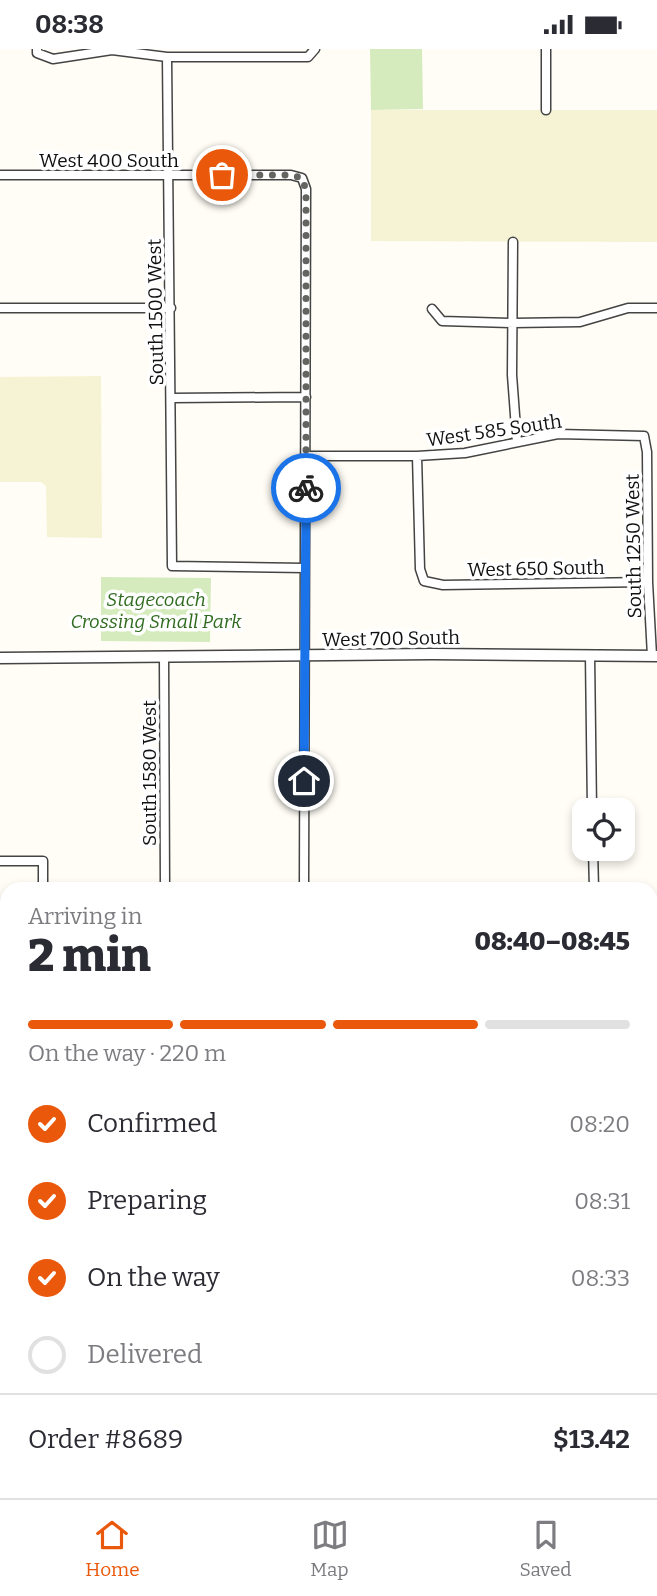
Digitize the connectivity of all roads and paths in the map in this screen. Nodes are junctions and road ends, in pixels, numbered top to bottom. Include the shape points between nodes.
1 (546, 49) edge
2 (37, 51) edge
3 (315, 51) edge
4 (167, 57) junction
5 (545, 110) dead end
6 (0, 175) edge
7 (168, 175) junction
8 (513, 241) dead end
9 (0, 308) edge
10 (171, 308) junction
11 (657, 308) edge
12 (432, 309) dead end
13 (513, 323) junction
14 (306, 397) junction
15 (172, 398) junction
16 (644, 436) joint
17 (517, 442) junction
18 (306, 456) junction
19 (417, 456) junction
20 (652, 505) edge
21 (305, 568) junction
22 (648, 582) junction
23 (590, 655) junction
24 (164, 656) junction
25 (304, 656) junction
26 (655, 656) edge
27 (0, 657) edge
28 (592, 798) edge
29 (0, 861) edge
30 (593, 861) edge
31 (43, 882) edge
32 (165, 882) edge
33 (304, 882) edge
34 (594, 882) edge

1 - 5 street
2 - 4 street via 53,59 112,50
3 - 4 street via 308,57
4 - 7 street, South 1500 West
6 - 7 street, West 400 South
7 - 10 street, South 1500 West
7 - 14 street, West 400 South via 302,178 306,190
8 - 13 street
9 - 10 street
10 - 15 street, South 1500 West
11 - 13 street via 628,308 580,322
12 - 13 street via 442,321
13 - 17 street
14 - 15 street
14 - 18 street
15 - 21 street, South 1500 West via 172,566
16 - 17 street, West 585 South via 558,434
16 - 20 street, South 1250 West
17 - 19 street, West 585 South via 465,453
18 - 19 street, West 585 South
18 - 21 street
19 - 22 street, West 650 South via 424,581 443,585
20 - 22 street, South 1250 West
21 - 25 street
22 - 26 street, South 1250 West
23 - 25 street, West 700 South
23 - 26 street, West 700 South
23 - 28 street
24 - 25 street, West 700 South
24 - 27 street, West 700 South
24 - 32 street, South 1580 West
25 - 33 street
29 - 31 street via 43,861
30 - 34 street

